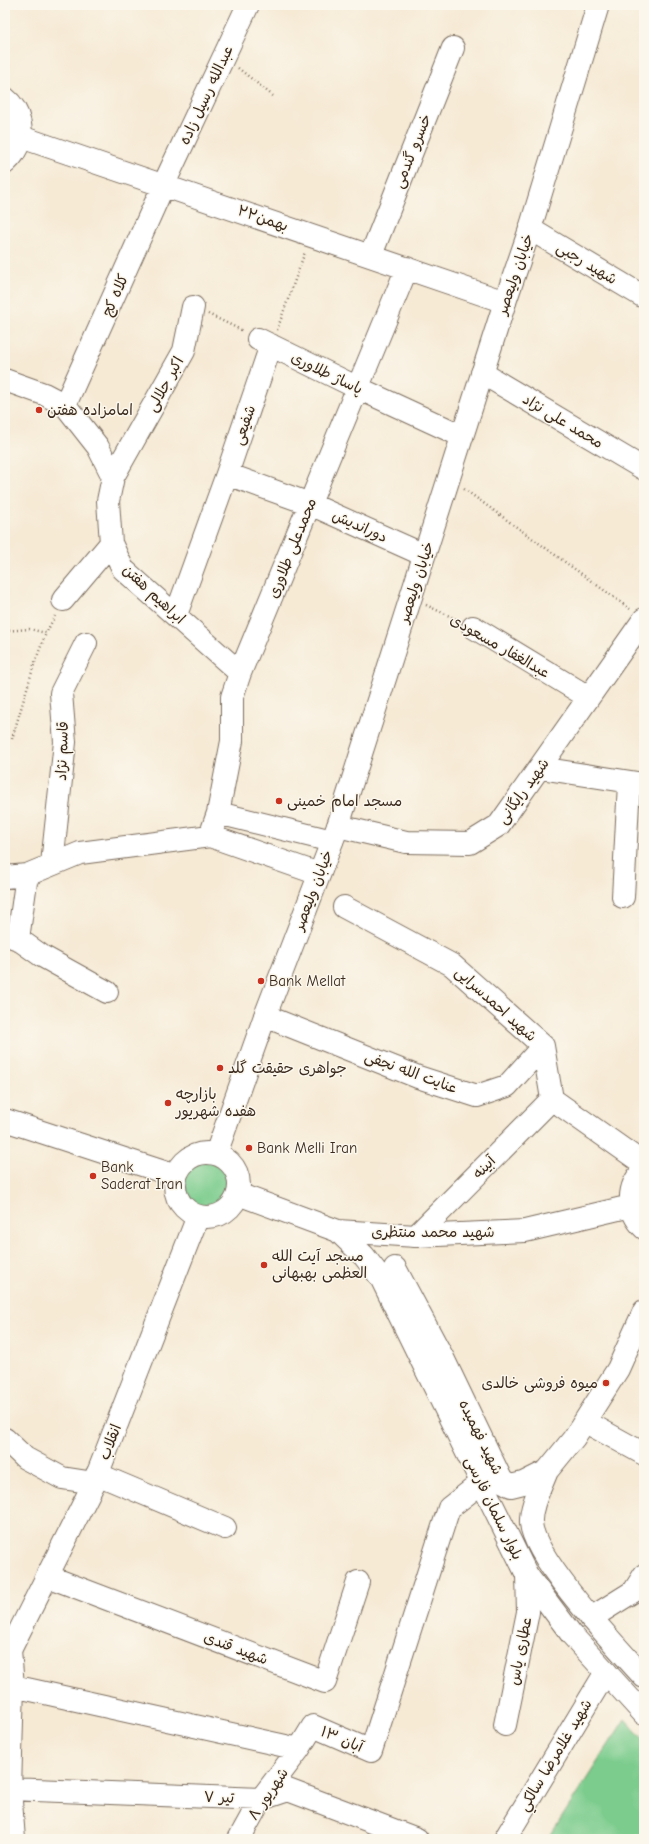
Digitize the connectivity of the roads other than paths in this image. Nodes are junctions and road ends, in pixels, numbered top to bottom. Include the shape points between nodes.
1 (248, 5) edge
2 (598, 5) edge
3 (453, 48) dead end
4 (5, 98) edge
5 (21, 137) junction
6 (5, 163) edge
7 (164, 184) junction
8 (530, 230) junction
9 (370, 255) junction
10 (407, 268) junction
11 (642, 293) edge
12 (505, 302) junction
13 (193, 307) road end
14 (265, 342) joint
15 (482, 373) junction
16 (5, 380) edge
17 (358, 388) junction
18 (65, 405) junction
19 (462, 436) junction
20 (644, 469) edge
21 (227, 474) junction
22 (113, 478) junction
23 (310, 504) junction
24 (111, 543) junction
25 (424, 555) junction
26 (62, 600) road end
27 (176, 615) junction
28 (644, 619) edge
29 (473, 627) road end
30 (86, 643) dead end
31 (240, 673) junction
32 (588, 697) junction
33 (540, 768) junction
34 (636, 784) edge
35 (218, 813) junction
36 (288, 829) junction
37 (335, 833) junction
38 (210, 836) junction
39 (281, 860) junction
40 (52, 864) junction
41 (319, 874) junction
42 (27, 875) junction
43 (5, 877) edge
44 (623, 897) dead end
45 (344, 906) dead end
46 (11, 936) edge
47 (107, 992) dead end
48 (265, 1016) junction
49 (543, 1046) junction
50 (552, 1099) junction
51 (5, 1120) edge
52 (216, 1154) junction
53 (644, 1164) edge
54 (644, 1170) edge
55 (176, 1176) junction
56 (238, 1194) junction
57 (631, 1206) junction
58 (605, 1212) junction
59 (198, 1216) junction
60 (644, 1228) edge
61 (338, 1231) junction
62 (416, 1236) junction
63 (644, 1243) edge
64 (388, 1273) junction
65 (644, 1311) edge
66 (586, 1422) junction
67 (5, 1438) edge
68 (644, 1454) edge
69 (547, 1471) junction
70 (96, 1479) junction
71 (482, 1483) junction
72 (225, 1528) dead end
73 (527, 1575) junction
74 (644, 1575) edge
75 (47, 1576) junction
76 (358, 1582) dead end
77 (591, 1618) junction
78 (7, 1653) edge
79 (606, 1672) junction
80 (644, 1677) edge
81 (12, 1686) junction
82 (644, 1714) edge
83 (505, 1725) dead end
84 (299, 1749) junction
85 (7, 1788) edge
86 (261, 1799) junction
87 (14, 1839) edge
88 (239, 1839) edge
89 (417, 1839) edge
90 (505, 1839) edge

1 - 7 street, عبدالله رسیل زاده
2 - 8 street, خیابان ولیعصر
3 - 9 street, خسرو گندمی
4 - 5 street via 12,103 20,119
5 - 6 street via 15,152
5 - 7 street, ۲۲بهمن
7 - 9 street, ۲۲بهمن
7 - 18 street, کلاه کج
8 - 11 street, شهید رجبی
8 - 12 street, خیابان ولیعصر
9 - 10 street, ۲۲بهمن
10 - 12 street, ۲۲بهمن
10 - 17 street, محمدعلی طلاوری
12 - 15 street, خیابان ولیعصر
13 - 22 street, اکبر جلالی via 184,351
14 - 17 street, پاساژ طلاوری
14 - 21 street, شفیعی
15 - 19 street, خیابان ولیعصر
15 - 20 street, محمد علی نژاد
16 - 18 street via 44,394
17 - 19 street, پاساژ طلاوری
17 - 23 street, محمدعلی طلاوری
18 - 22 street via 98,447
19 - 25 street, خیابان ولیعصر
21 - 23 street, دوراندیش
21 - 27 street, شفیعی
22 - 24 street, ابراهیم هفتن via 108,501
23 - 25 street, دوراندیش
23 - 31 street, محمدعلی طلاوری
24 - 26 street
24 - 27 street, ابراهیم هفتن via 123,569
25 - 37 street, خیابان ولیعصر
27 - 31 street, ابراهیم هفتن
28 - 32 street, شهید رایگانی
29 - 32 street, عبدالغفار مسعودی
30 - 40 street, قاسم نژاد via 62,693 65,742
31 - 35 street, محمدعلی طلاوری via 232,696 232,741
32 - 33 street, شهید رایگانی
33 - 34 street
33 - 37 street, شهید رایگانی via 500,825 470,843 406,842
34 - 44 street
35 - 36 street, شهید رایگانی
35 - 38 street, محمدعلی طلاوری
36 - 37 street, شهید رایگانی
36 - 39 street
37 - 41 street, خیابان ولیعصر
38 - 39 street
38 - 40 street via 80,853
39 - 41 street
40 - 42 street
41 - 48 street, خیابان ولیعصر
42 - 43 street
42 - 46 street
45 - 49 street, شهید احمدسرایی via 452,965
46 - 47 street
48 - 49 street, عنایت الله نجفی via 418,1077 477,1096 507,1086
48 - 52 street, خیابان ولیعصر
49 - 50 street, شهید احمدسرایی
50 - 53 street
50 - 62 street, آبینه
51 - 55 street
52 - 55 street via 204,1152 192,1156 182,1164
52 - 56 street via 228,1160 236,1169 240,1182
54 - 57 street via 636,1177 631,1191
55 - 59 street via 178,1200 187,1210
56 - 59 street via 232,1206 223,1214
56 - 61 street, شهید محمد منتظری
57 - 58 street, شهید محمد منتظری
57 - 60 street via 636,1220
58 - 62 street, شهید محمد منتظری via 526,1232
58 - 63 street via 628,1226
59 - 70 street, انقلاب
61 - 62 street, شهید محمد منتظری
61 - 64 street via 364,1256
62 - 64 street, آبینه
64 - 69 street, شهید فهمیده via 443,1358 502,1481 511,1486
64 - 71 street, بلوار سلمان فارسی
65 - 66 street, شهید فهمیده via 618,1369
66 - 68 street
66 - 69 street, شهید فهمیده
67 - 70 street via 25,1458 62,1478
69 - 77 street, بلوار سلمان فارسی via 532,1510 531,1523 536,1542
70 - 72 street
70 - 75 street, انقلاب
71 - 73 street, بلوار سلمان فارسی
71 - 84 street, ۱۳ آبان via 449,1508 371,1751 312,1726
73 - 79 street, بلوار سلمان فارسی via 572,1635
73 - 83 street, عطاری یاس via 528,1612
74 - 77 street via 634,1591
75 - 76 street, شهید قندی via 325,1682
75 - 78 street, انقلاب
77 - 80 street, بلوار سلمان فارسی
78 - 81 street
79 - 82 street, بلوار سلمان فارسی
79 - 90 street, شهید غلامرضا سالکي
81 - 84 street, ۱۳ آبان
81 - 85 street
84 - 86 street, ۸ شهریور
85 - 86 street, ۷ تیر
85 - 87 street
86 - 88 street, ۸ شهریور
86 - 89 street, ۷ تیر via 288,1790

